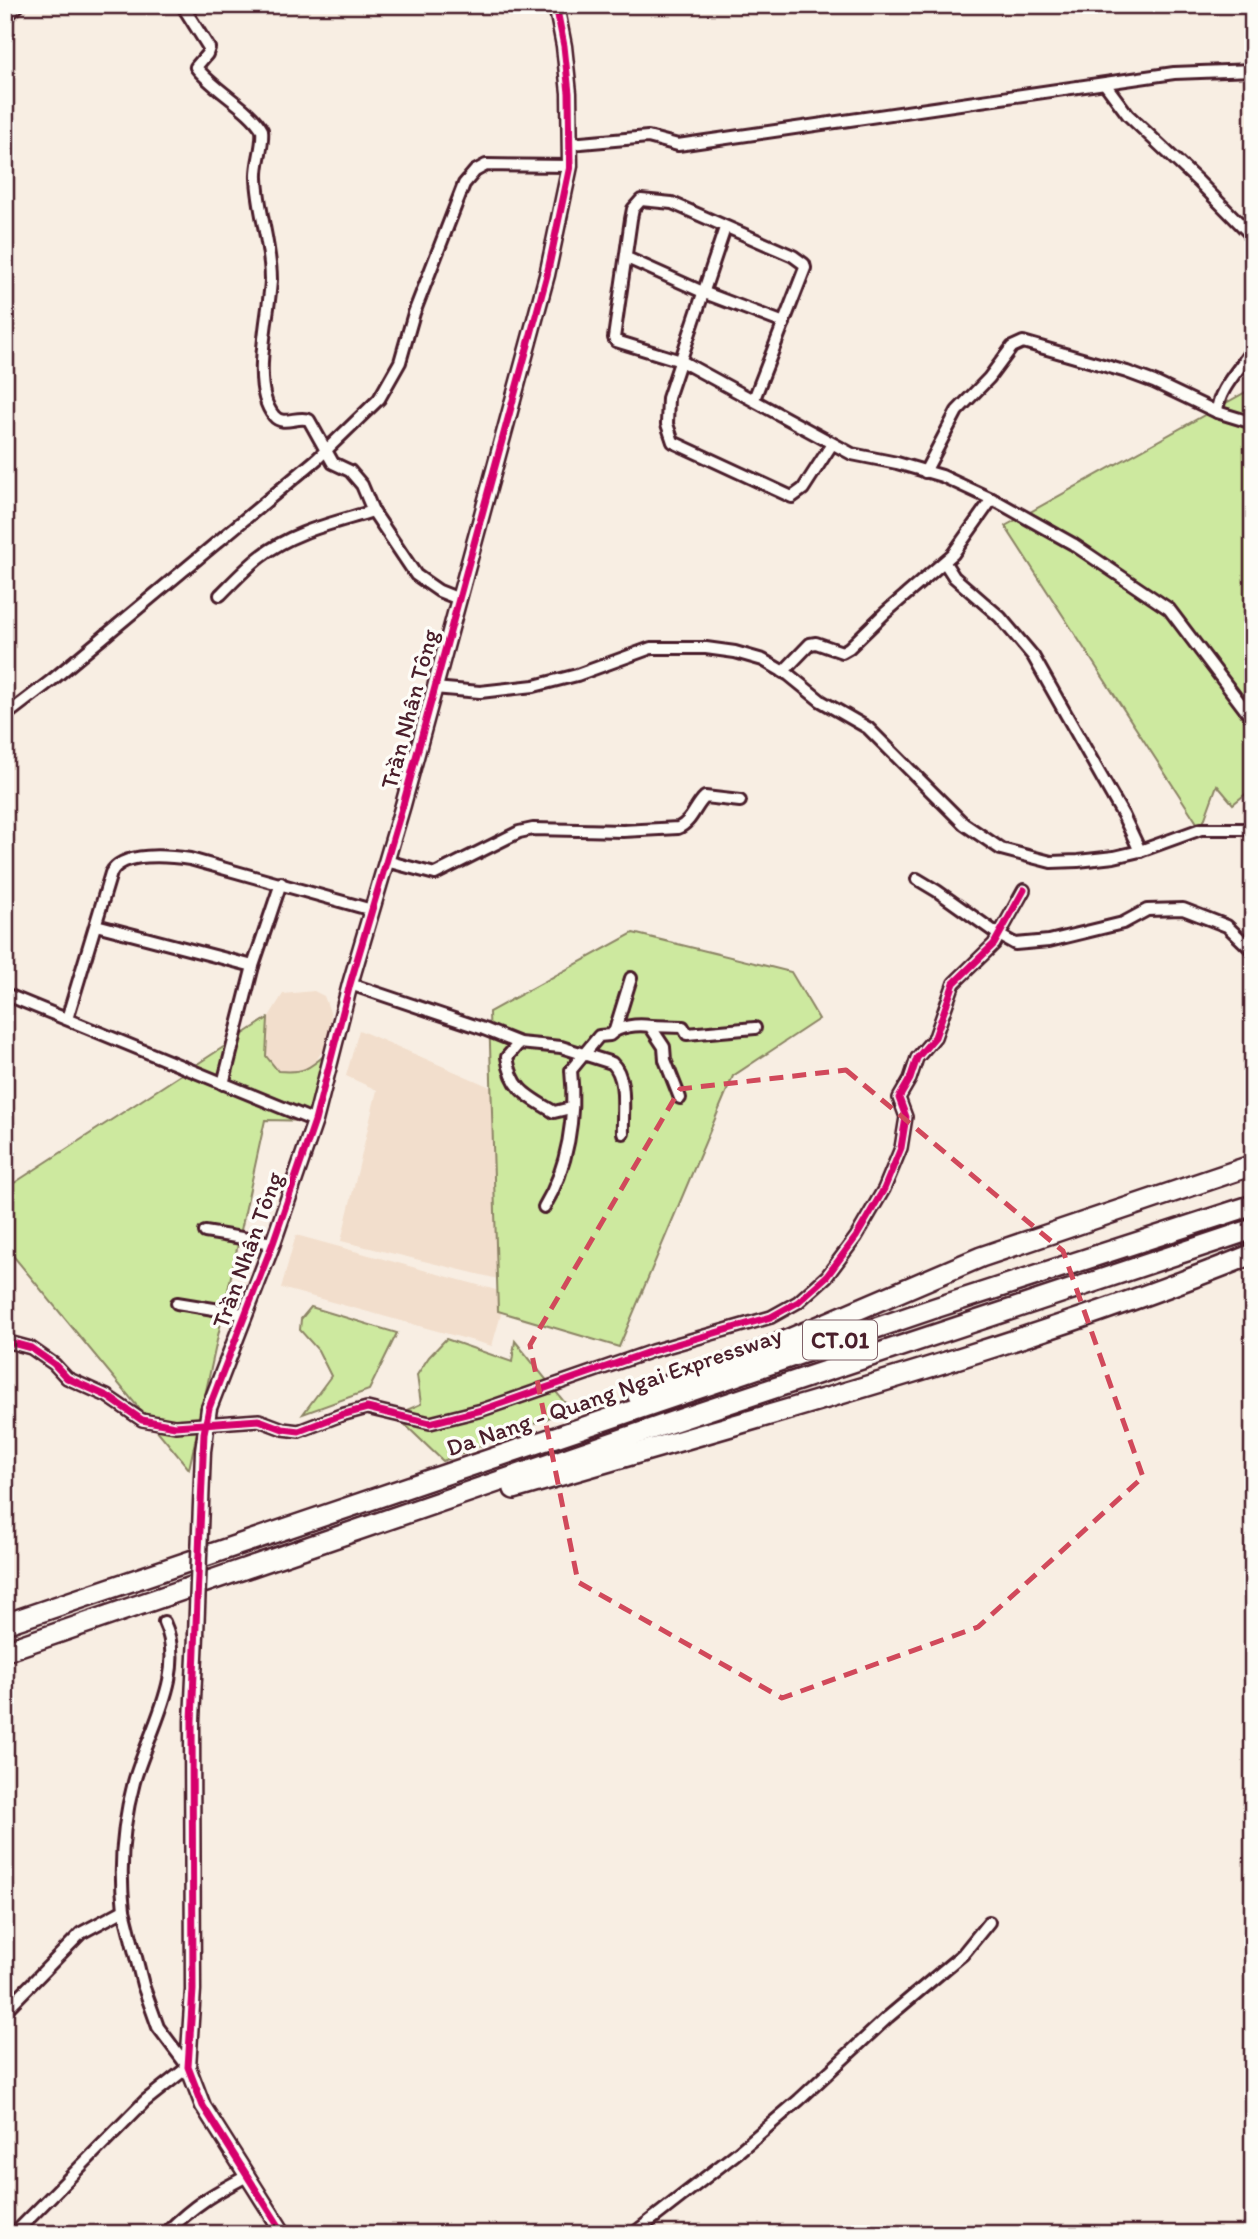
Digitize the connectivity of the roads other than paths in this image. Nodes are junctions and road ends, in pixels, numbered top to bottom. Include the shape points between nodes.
1 (19, 5) edge
2 (556, 5) edge
3 (183, 6) edge
4 (5, 18) edge
5 (1253, 70) edge
6 (1105, 84) junction
7 (570, 144) junction
8 (570, 166) junction
9 (725, 228) junction
10 (1253, 237) edge
11 (627, 258) junction
12 (705, 293) junction
13 (783, 323) junction
14 (1253, 347) edge
15 (681, 361) junction
16 (754, 399) junction
17 (1217, 412) junction
18 (1253, 423) edge
19 (832, 444) junction
20 (325, 451) junction
21 (925, 471) junction
22 (992, 499) junction
23 (373, 511) junction
24 (945, 563) junction
25 (220, 595) dead end
26 (459, 599) junction
27 (783, 672) junction
28 (434, 688) junction
29 (5, 716) edge
30 (1253, 720) edge
31 (740, 801) dead end
32 (1253, 829) edge
33 (1140, 851) junction
34 (386, 861) junction
35 (916, 878) dead end
36 (281, 883) junction
37 (1024, 890) dead end
38 (372, 911) junction
39 (96, 925) junction
40 (999, 935) junction
41 (1253, 951) edge
42 (253, 966) junction
43 (631, 978) dead end
44 (350, 984) junction
45 (5, 995) edge
46 (67, 1019) junction
47 (650, 1026) junction
48 (755, 1028) dead end
49 (615, 1030) junction
50 (519, 1043) junction
51 (583, 1055) junction
52 (223, 1084) junction
53 (680, 1098) dead end
54 (571, 1108) junction
55 (315, 1121) junction
56 (623, 1133) dead end
57 (1253, 1165) edge
58 (1253, 1205) edge
59 (544, 1207) dead end
60 (1253, 1229) edge
61 (205, 1232) dead end
62 (273, 1243) junction
63 (1253, 1254) edge
64 (177, 1303) dead end
65 (244, 1314) junction
66 (5, 1340) edge
67 (427, 1477) junction
68 (448, 1504) junction
69 (164, 1622) dead end
70 (5, 1624) edge
71 (5, 1651) edge
72 (124, 1910) junction
73 (989, 1922) dead end
74 (5, 2011) edge
75 (188, 2067) junction
76 (247, 2176) junction
77 (167, 2232) dead end
78 (14, 2234) edge
79 (284, 2234) edge
80 (633, 2234) edge

1 - 4 street
2 - 7 street, Trần Nhân Tông via 569,93
3 - 20 street via 209,48 196,66 262,130 257,175 271,277 262,377 269,408 282,421 307,418
5 - 6 street via 1174,73
6 - 7 street via 678,145 648,137
6 - 10 street via 1128,115
7 - 8 street, Trần Nhân Tông
8 - 20 street via 486,165 475,171 464,184 400,362 379,399
8 - 26 street, Trần Nhân Tông via 547,275
9 - 11 street via 671,203 641,200 633,209
9 - 12 street
9 - 13 street via 804,264
11 - 12 street
11 - 15 street via 614,338
12 - 13 street
12 - 15 street
13 - 16 street
14 - 17 street via 1227,386
15 - 16 street
15 - 19 street via 666,410 673,442 792,497 803,489
16 - 19 street
17 - 18 street
17 - 21 street via 1154,382 1023,342 1012,347 957,411
19 - 21 street via 852,454
20 - 23 street via 335,465 350,471 362,485
20 - 29 street
21 - 22 street
22 - 24 street
22 - 30 street via 1073,544 1170,609
23 - 25 street via 284,542 261,556
23 - 26 street via 416,575
24 - 27 street via 849,649 842,652 810,644
24 - 33 street via 1033,656
26 - 28 street, Trần Nhân Tông
27 - 28 street via 735,652 651,648 534,686 480,692
27 - 33 street via 868,728 964,824 1001,849 1051,862
28 - 34 street, Trần Nhân Tông
31 - 34 street via 705,797 678,828 519,832 435,874
32 - 33 street via 1201,829
34 - 38 street, Trần Nhân Tông
35 - 40 street
36 - 38 street
36 - 39 street via 190,859 125,860 111,873
36 - 42 street
37 - 40 street
38 - 44 street, Trần Nhân Tông
39 - 42 street
39 - 46 street
40 - 41 street via 1015,944 1049,941 1123,923 1147,910 1183,909 1227,926
40 - 66 street via 954,983 935,1037 917,1058 899,1098 906,1117 901,1148 856,1237 814,1289 771,1317 438,1422 367,1408 299,1431 259,1420 175,1426 142,1420 107,1396 67,1378 31,1348
42 - 52 street
43 - 49 street
44 - 50 street
44 - 55 street, Trần Nhân Tông
45 - 46 street
46 - 52 street
47 - 48 street via 683,1027 688,1034
47 - 49 street
47 - 53 street via 664,1047
49 - 51 street via 599,1036
50 - 51 street via 561,1047
50 - 54 street via 508,1057 510,1076 527,1096 554,1112
51 - 54 street via 571,1070
51 - 56 street via 612,1062 618,1068
52 - 55 street
54 - 59 street via 568,1150 558,1185
55 - 62 street, Trần Nhân Tông
57 - 67 highway via 981,1257 754,1354
58 - 67 highway, Da Nang - Quang Ngai Expressway / CT.01
60 - 68 highway, Da Nang - Quang Ngai Expressway / CT.01
61 - 62 street
62 - 65 street, Trần Nhân Tông
63 - 68 highway via 1182,1284 895,1378
64 - 65 street
65 - 75 street, Trần Nhân Tông, bridge via 209,1408 203,1451 192,1721 193,1990
67 - 70 highway, CT.01
68 - 71 highway, CT.01
69 - 72 street via 173,1652 171,1674 142,1755 126,1822 121,1887
72 - 74 street via 81,1933
72 - 75 street via 158,2027
73 - 80 street via 963,1954 799,2101
75 - 76 street via 203,2106
75 - 78 street via 145,2101
76 - 77 street via 191,2208
76 - 79 street

